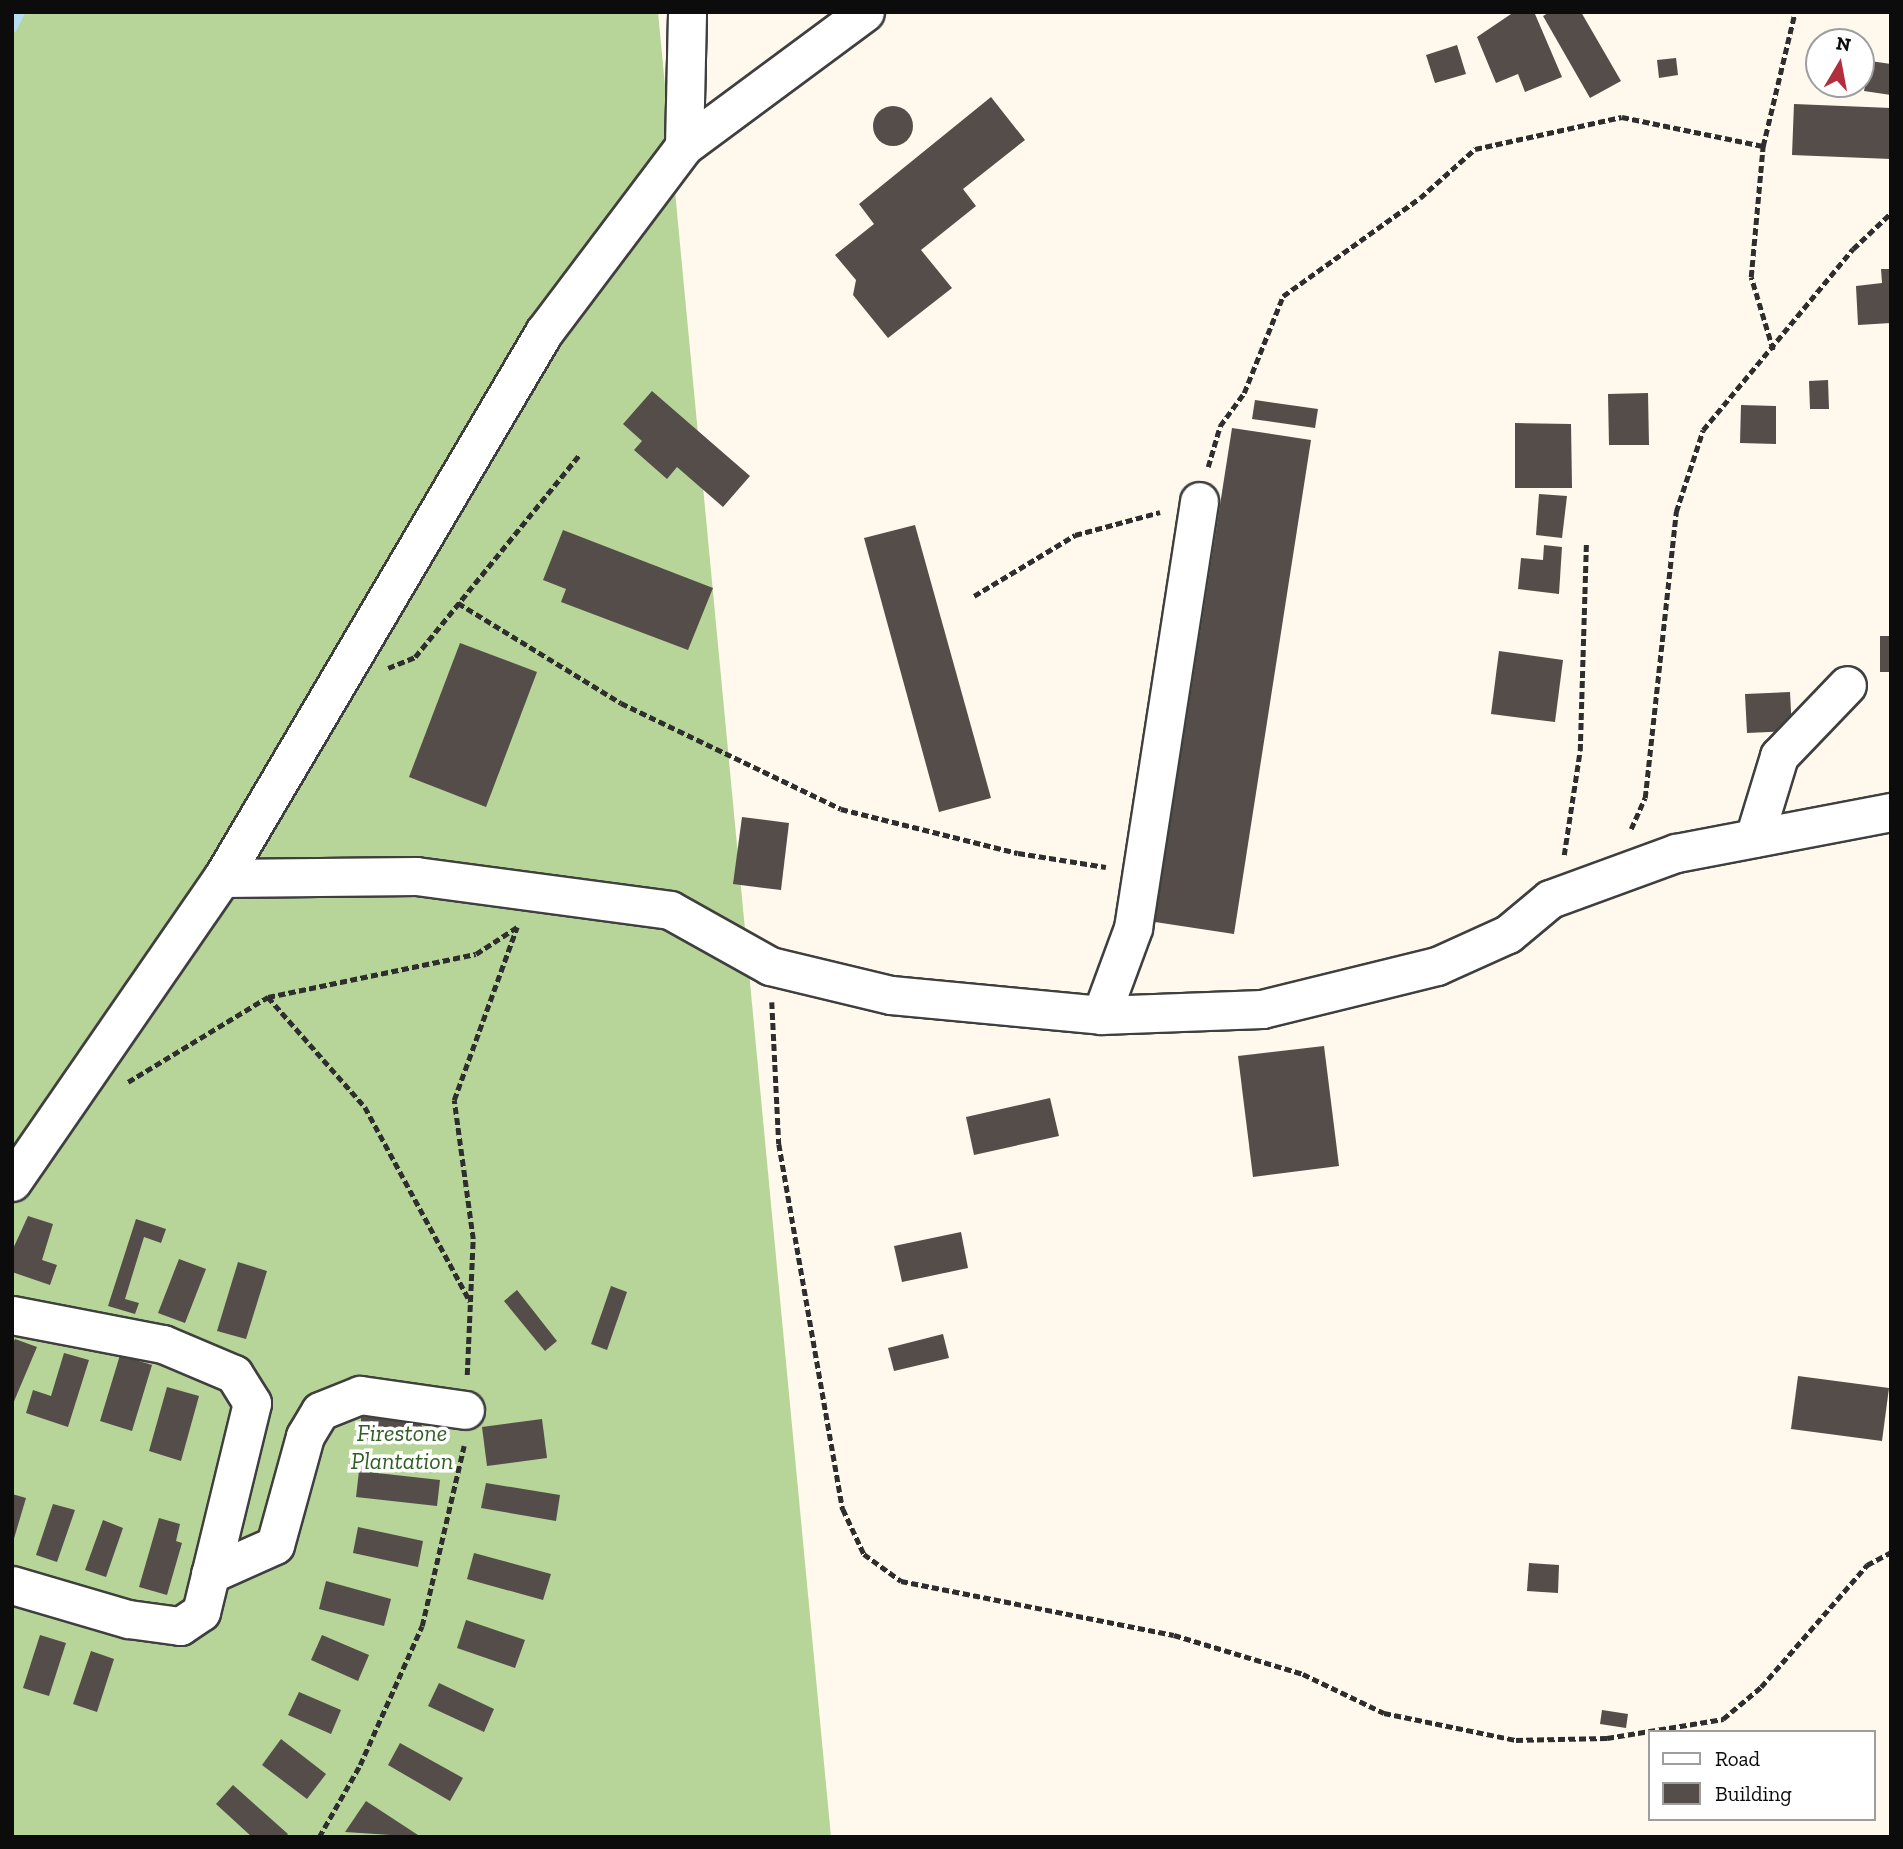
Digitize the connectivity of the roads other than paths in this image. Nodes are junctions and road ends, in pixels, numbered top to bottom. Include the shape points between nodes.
1 (687, 12) edge
2 (865, 12) edge
3 (684, 146) junction
4 (1199, 501) road end
5 (1847, 685) dead end
6 (1891, 812) edge
7 (1754, 838) junction
8 (222, 878) junction
9 (1101, 1015) junction
10 (12, 1182) edge
11 (12, 1315) edge
12 (465, 1409) road end
13 (210, 1574) junction
14 (12, 1585) edge

1 - 3 street
2 - 3 street
3 - 8 street via 544,332
4 - 9 street via 1133,929
5 - 7 street via 1779,757
6 - 7 street
7 - 9 street via 1676,853 1550,900 1508,934 1437,966 1262,1009
8 - 9 street via 416,876 555,892 670,910 770,966 891,995
8 - 10 street
11 - 13 street via 163,1344 234,1374 252,1403
12 - 13 street via 360,1395 320,1411 305,1436 275,1545
13 - 14 street via 201,1612 180,1626 128,1619

